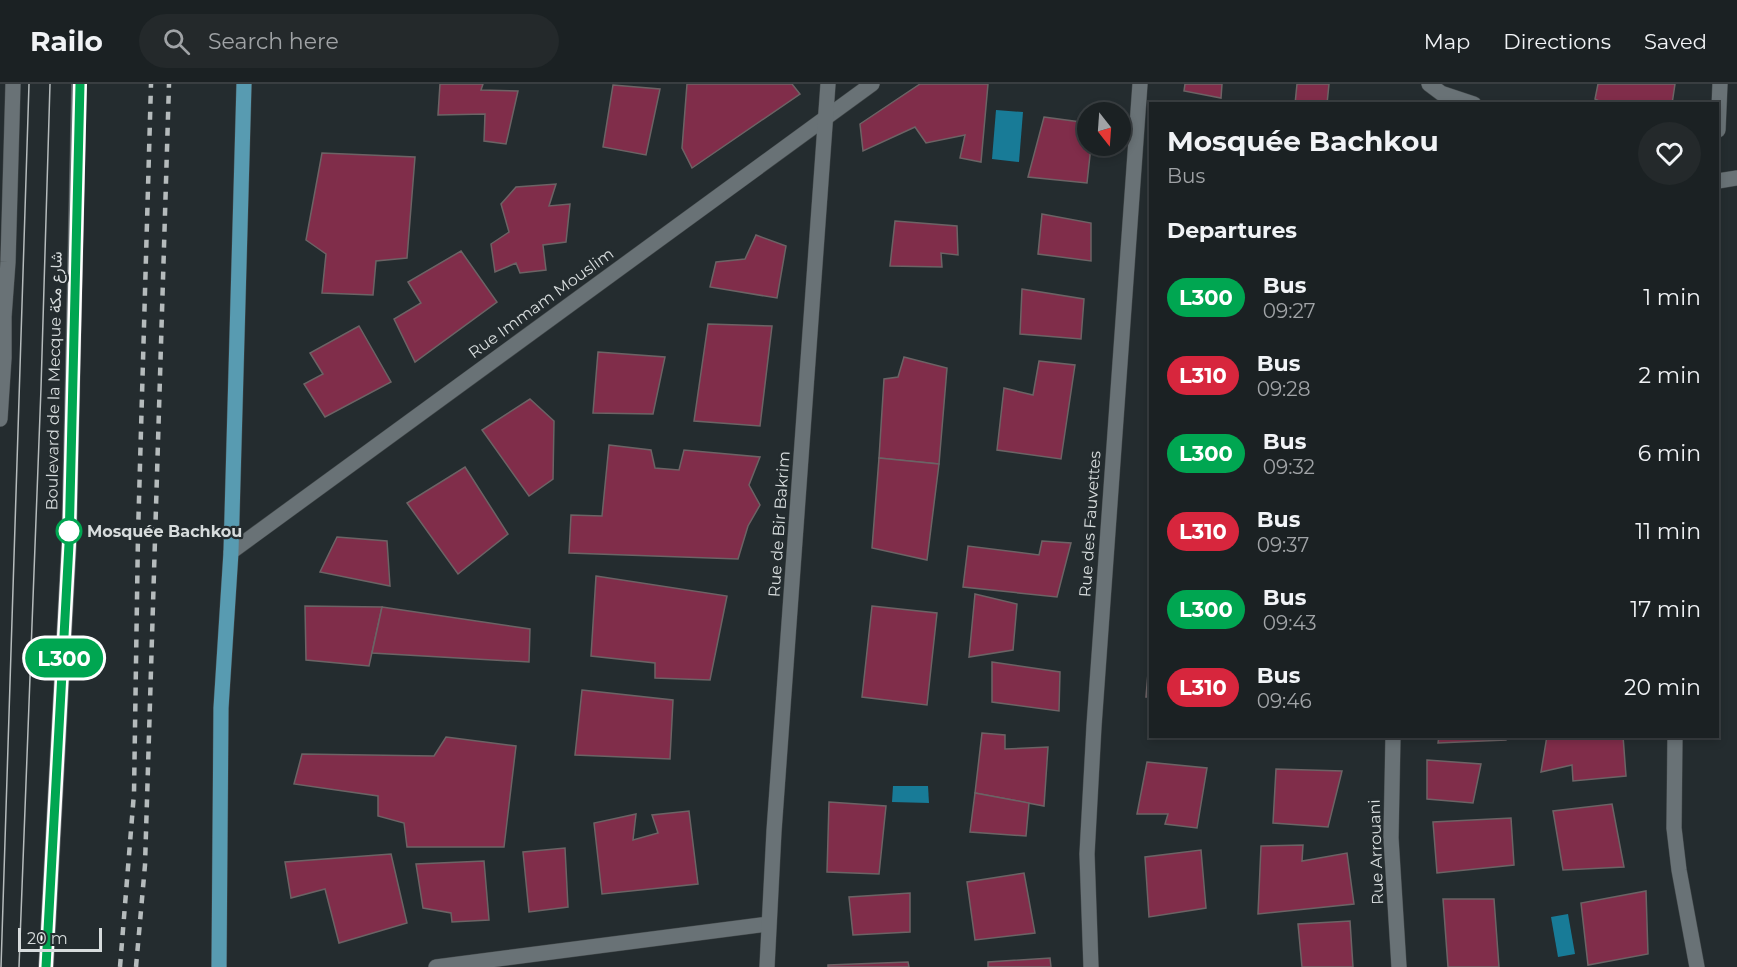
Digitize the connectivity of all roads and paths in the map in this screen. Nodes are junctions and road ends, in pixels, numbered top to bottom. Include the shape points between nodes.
1 (14, 84) edge
2 (80, 84) edge
3 (244, 84) edge
4 (828, 84) edge
5 (872, 84) edge
6 (1140, 84) edge
7 (1720, 84) edge
8 (1438, 91) edge
9 (1468, 102) edge
10 (1719, 107) edge
11 (826, 117) junction
12 (1737, 178) edge
13 (1719, 182) edge
14 (0, 419) edge
15 (231, 552) junction
16 (1394, 738) edge
17 (1675, 738) edge
18 (768, 924) junction
19 (46, 967) edge
20 (219, 967) edge
21 (436, 967) edge
22 (767, 967) edge
23 (1091, 967) edge
24 (1399, 967) edge
25 (1697, 967) edge

1 - 14 street
2 - 19 street, Boulevard de la Mecque شارع مكة via 69,544
3 - 15 main road
4 - 11 street, Rue de Bir Bakrim
5 - 11 street, Rue Immam Mouslim
6 - 23 street, Rue des Fauvettes via 1094,726 1087,854
7 - 10 street
8 - 9 street
11 - 15 street, Rue Immam Mouslim
11 - 18 street, Rue de Bir Bakrim
12 - 13 street
15 - 20 main road via 221,708
16 - 24 street, Rue Arrouani via 1391,838
17 - 25 street via 1674,828
18 - 21 street
18 - 22 street, Rue de Bir Bakrim

